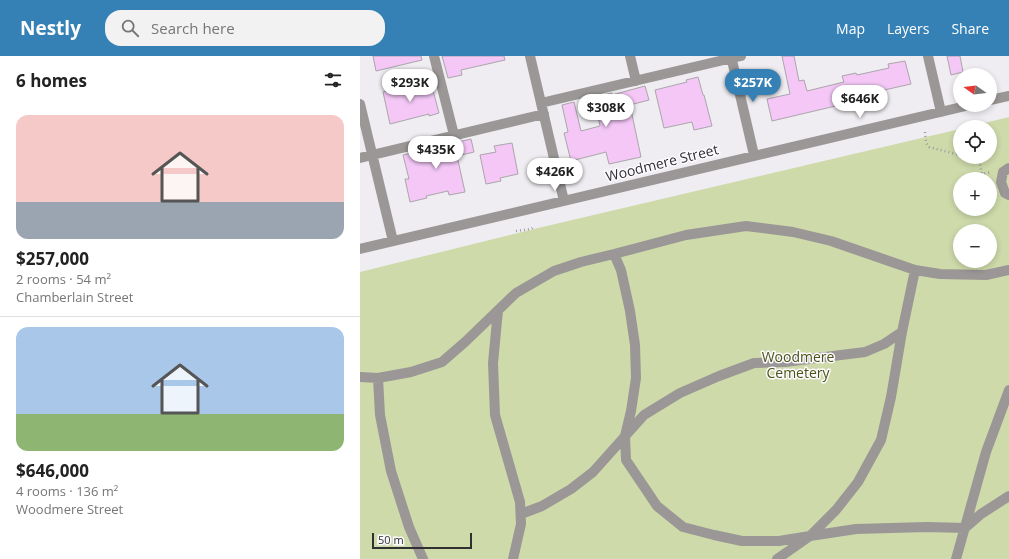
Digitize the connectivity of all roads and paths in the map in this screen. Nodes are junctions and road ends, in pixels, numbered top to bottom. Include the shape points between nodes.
1 (434, 56) edge
2 (530, 56) edge
3 (630, 56) edge
4 (928, 56) edge
5 (734, 57) edge
6 (636, 81) junction
7 (1009, 96) edge
8 (997, 99) edge
9 (541, 103) junction
10 (360, 104) edge
11 (953, 109) edge
12 (941, 112) junction
13 (544, 114) junction
14 (925, 132) dead end
15 (454, 135) junction
16 (953, 153) edge
17 (372, 155) junction
18 (754, 155) junction
19 (360, 158) edge
20 (980, 164) edge
21 (1006, 170) edge
22 (1009, 195) edge
23 (564, 201) junction
24 (534, 226) dead end
25 (516, 230) dead end
26 (394, 241) junction
27 (360, 249) edge
28 (614, 254) junction
29 (915, 270) junction
30 (1009, 270) edge
31 (498, 310) junction
32 (902, 332) junction
33 (360, 377) edge
34 (378, 378) junction
35 (1009, 390) edge
36 (625, 436) junction
37 (1009, 496) edge
38 (521, 514) junction
39 (965, 528) junction
40 (810, 536) junction
41 (423, 559) edge
42 (513, 559) edge
43 (777, 559) edge
44 (956, 559) edge

1 - 15 street
2 - 9 street
3 - 6 street
4 - 12 street
5 - 6 street
5 - 18 street
6 - 9 street
7 - 8 street
9 - 13 street
10 - 17 street
11 - 12 street, Woodmere Street
12 - 18 street, Woodmere Street
13 - 15 street
13 - 23 street
14 - 16 path via 929,147
15 - 17 street
17 - 19 street
17 - 26 street
18 - 23 street, Woodmere Street
20 - 21 path via 982,174
21 - 22 street via 1001,182 1005,193
23 - 26 street, Woodmere Street
24 - 25 path via 531,229
26 - 27 street, Woodmere Street
28 - 29 street via 686,235 746,226 793,232 831,241
28 - 31 street via 554,271 516,293
28 - 36 street via 621,270 635,345 636,378
29 - 30 street via 940,274 986,275
29 - 32 street
31 - 34 street via 442,362 411,372
31 - 38 street via 493,363 495,415 520,502
32 - 36 street via 865,352 785,362 754,363 719,376 680,393 644,415
32 - 40 street via 881,440 858,482 836,510
33 - 34 street
34 - 41 street via 380,414 392,471 409,527
35 - 39 street via 986,452
36 - 38 street via 593,472 571,489 542,506
36 - 40 street via 626,460 657,506 683,527 742,541 779,541
37 - 39 street
38 - 42 street
39 - 40 street via 856,529
39 - 44 street
40 - 43 street

